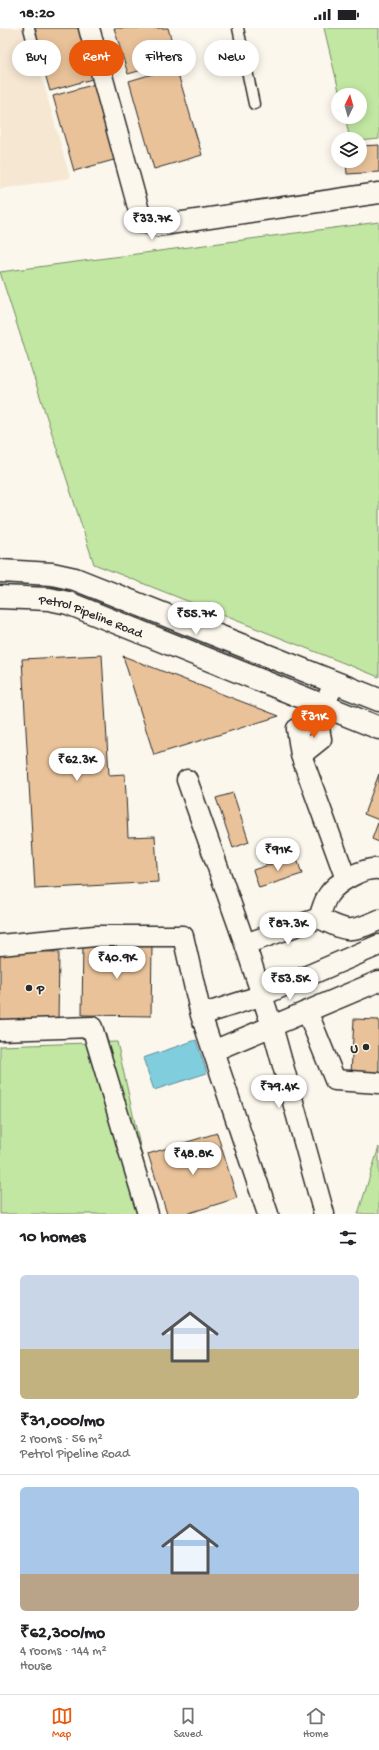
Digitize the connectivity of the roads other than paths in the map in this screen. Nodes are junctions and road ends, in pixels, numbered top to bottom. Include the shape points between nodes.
1 (29, 28) edge
2 (89, 28) edge
3 (238, 28) edge
4 (32, 40) edge
5 (254, 104) dead end
6 (379, 193) edge
7 (0, 571) edge
8 (0, 597) edge
9 (335, 683) junction
10 (379, 700) edge
11 (320, 711) junction
12 (379, 728) edge
13 (187, 780) dead end
14 (379, 869) edge
15 (346, 879) junction
16 (319, 918) junction
17 (379, 920) edge
18 (245, 944) junction
19 (379, 944) edge
20 (0, 945) edge
21 (353, 956) junction
22 (376, 986) edge
23 (263, 995) junction
24 (307, 1011) junction
25 (200, 1015) junction
26 (272, 1026) junction
27 (0, 1030) edge
28 (213, 1051) junction
29 (379, 1083) edge
30 (148, 1214) edge
31 (268, 1214) edge
32 (324, 1214) edge

1 - 4 lane
2 - 6 street via 142,222 156,226
3 - 5 lane
7 - 9 main road, Petrol Pipeline Road via 52,574 76,579
8 - 11 main road, Petrol Pipeline Road via 48,599 68,603
9 - 10 main road, Petrol Pipeline Road
9 - 11 street
11 - 12 main road, Petrol Pipeline Road
11 - 15 street via 321,739 301,755
13 - 18 street
14 - 15 street via 367,870
15 - 16 street via 328,894
16 - 17 street via 346,930 358,929
16 - 18 street
18 - 23 street
19 - 21 street
20 - 25 street via 95,936 183,936
21 - 22 street
21 - 23 street
22 - 24 street
23 - 25 street
23 - 26 street
24 - 26 street
24 - 29 street via 335,1080
25 - 28 street
26 - 28 street
26 - 32 street
27 - 30 street via 92,1027
28 - 31 street

